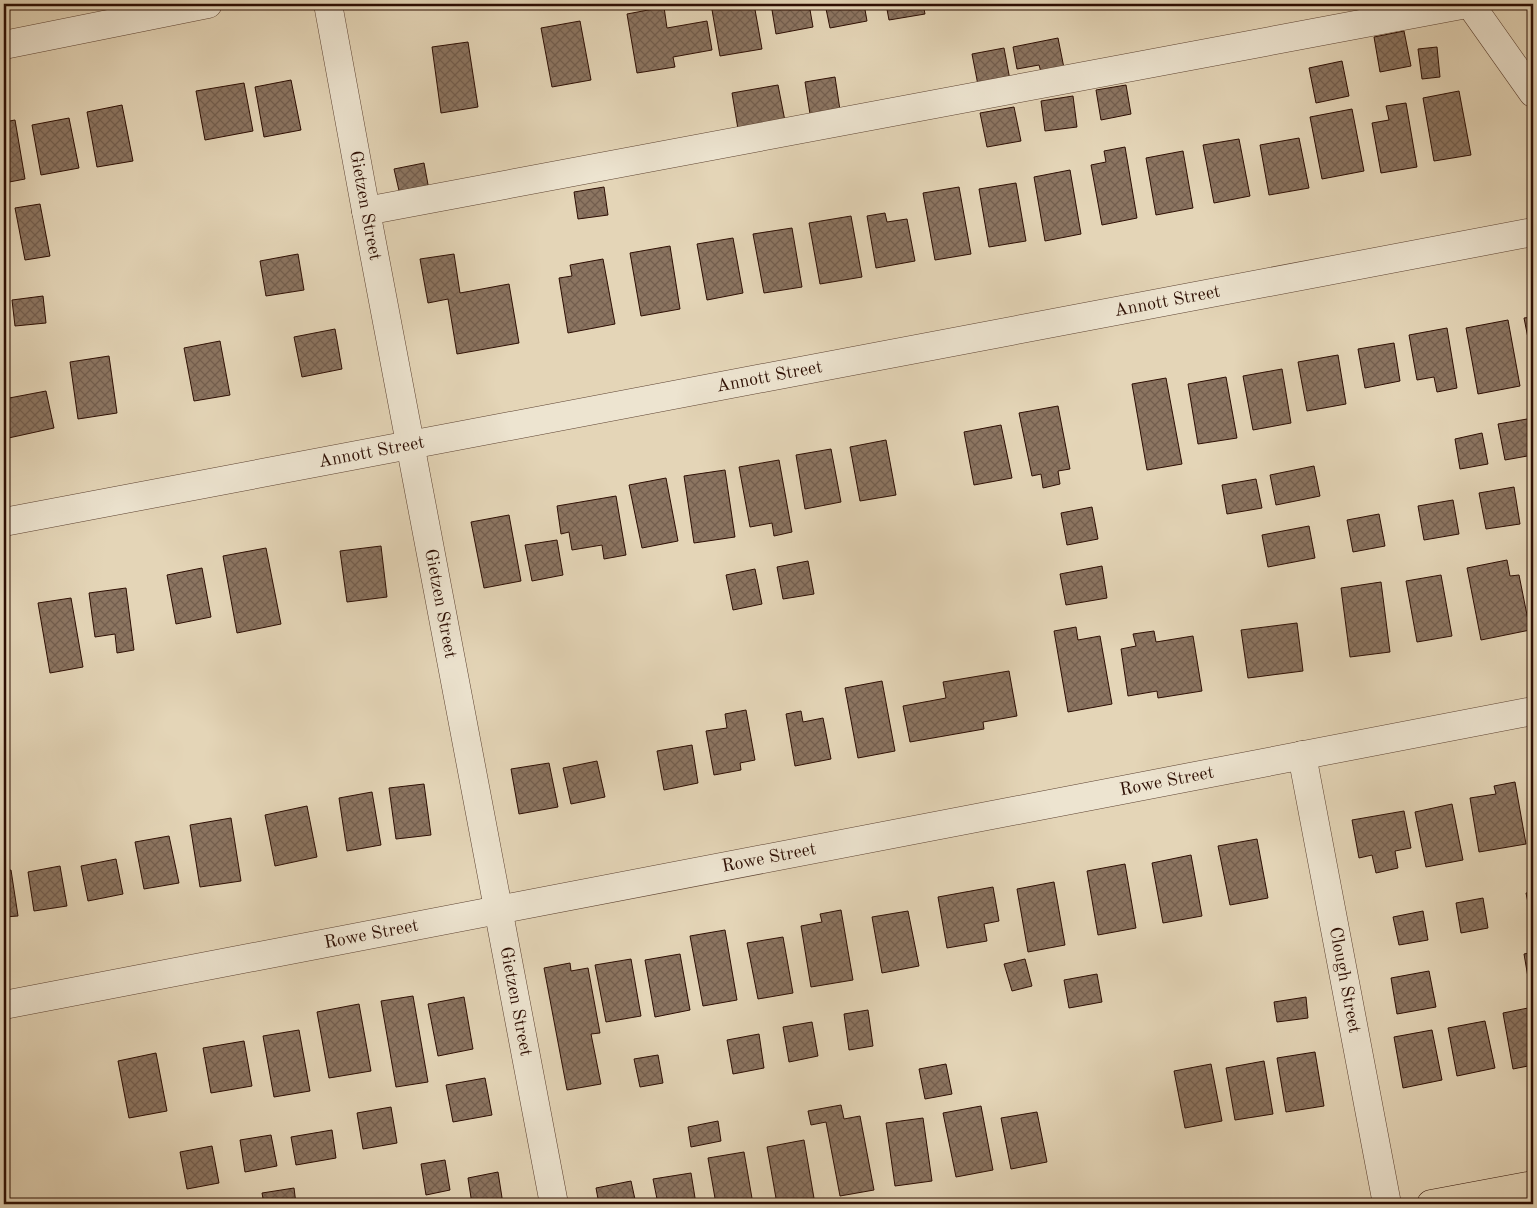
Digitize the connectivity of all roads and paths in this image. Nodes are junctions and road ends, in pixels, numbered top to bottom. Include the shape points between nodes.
1 (208, 4) edge
2 (328, 4) edge
3 (1468, 4) edge
4 (4, 45) edge
5 (1533, 94) edge
6 (366, 211) junction
7 (1533, 232) edge
8 (410, 444) junction
9 (4, 522) edge
10 (1533, 710) edge
11 (1302, 755) junction
12 (498, 910) junction
13 (4, 1005) edge
14 (1533, 1185) edge
15 (554, 1204) edge
16 (1387, 1204) edge
17 (1431, 1204) edge

1 - 4 street
2 - 6 street, Gietzen Street
3 - 5 street
3 - 6 street
6 - 8 street, Gietzen Street
7 - 8 street, Annott Street
8 - 9 street, Annott Street
8 - 12 street, Gietzen Street
10 - 11 street, Rowe Street
11 - 12 street, Rowe Street
11 - 16 street, Clough Street
12 - 13 street, Rowe Street
12 - 15 street, Gietzen Street
14 - 17 main road

